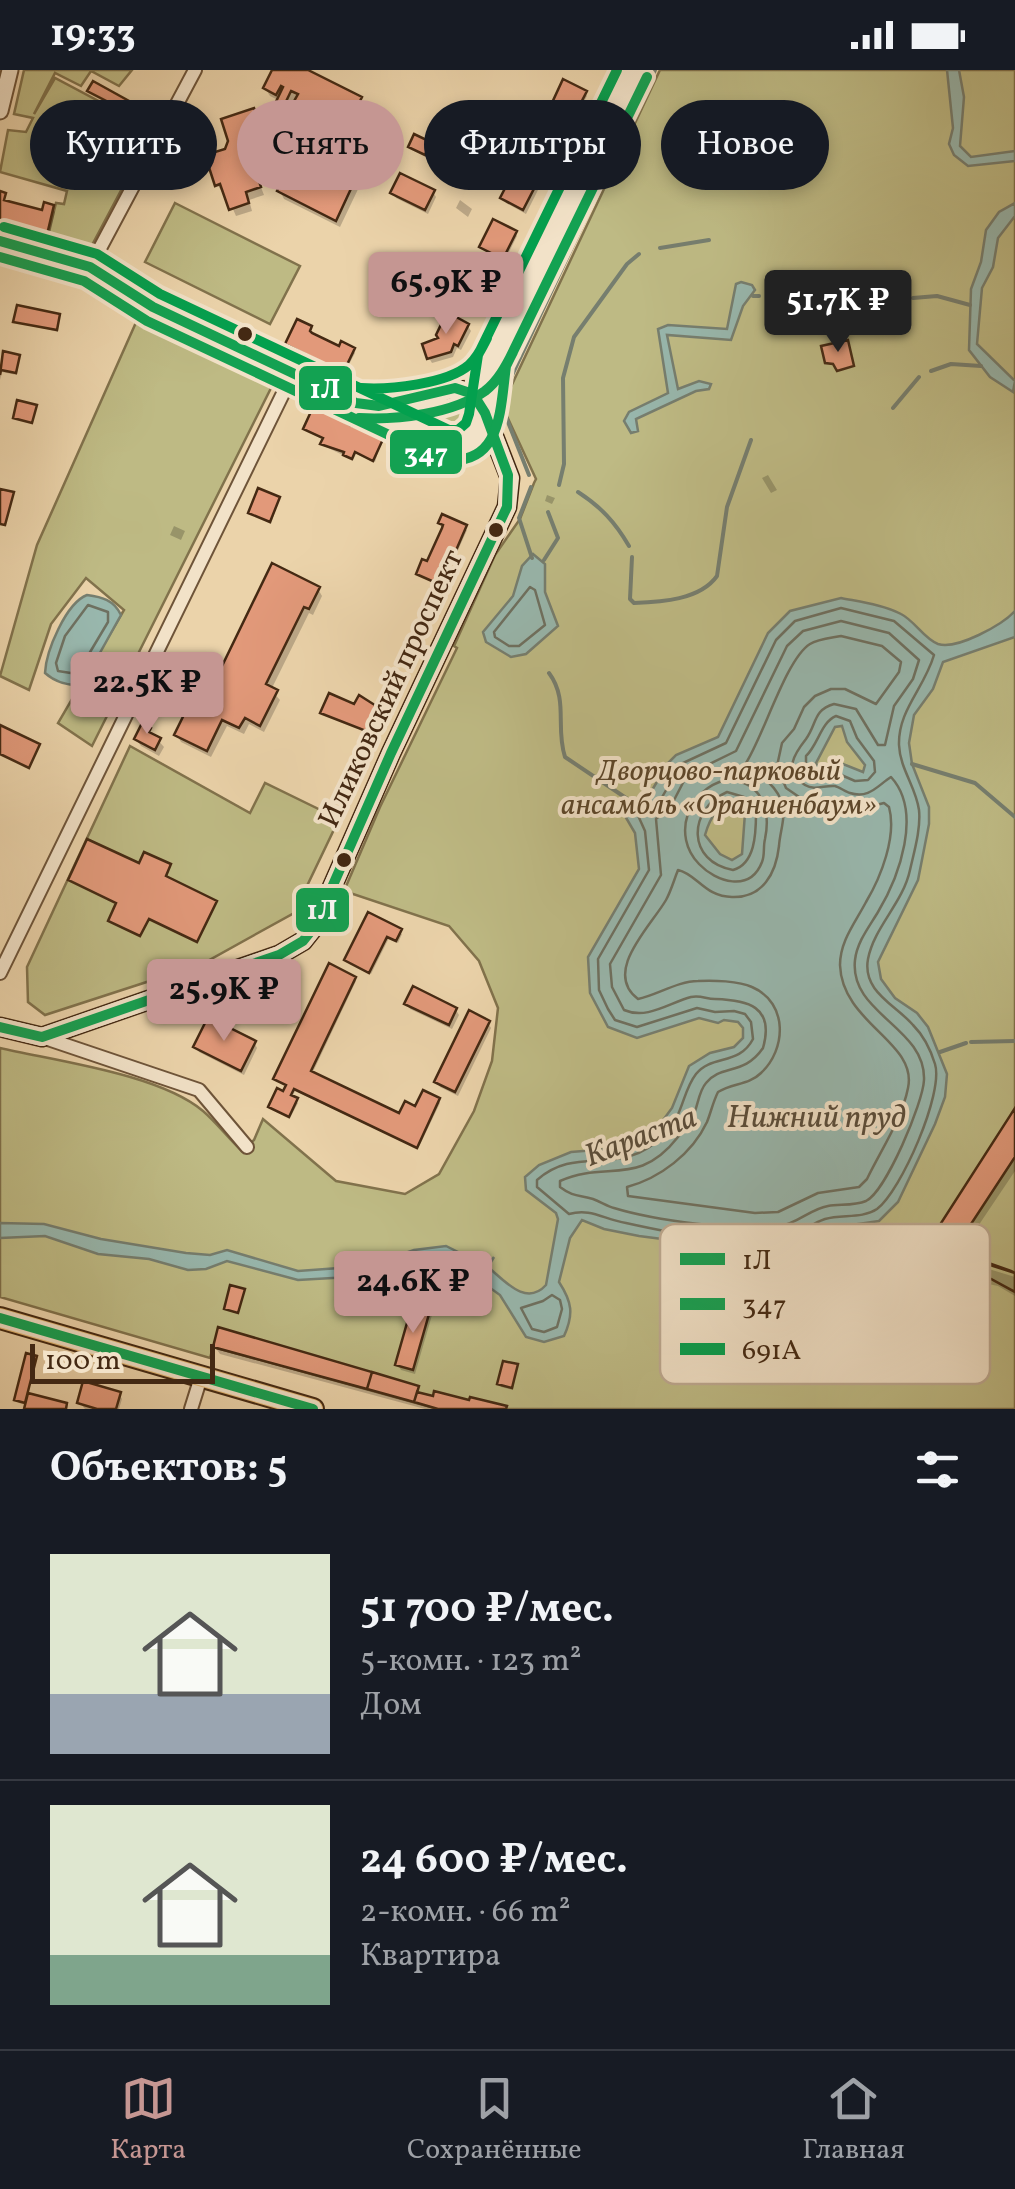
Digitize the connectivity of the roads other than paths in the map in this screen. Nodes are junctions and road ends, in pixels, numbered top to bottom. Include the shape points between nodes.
1 (10, 70) edge
2 (195, 70) edge
3 (634, 70) edge
4 (0, 110) edge
5 (0, 241) edge
6 (90, 268) junction
7 (492, 362) junction
8 (293, 373) junction
9 (441, 392) junction
10 (356, 403) junction
11 (485, 413) junction
12 (441, 442) junction
13 (0, 973) edge
14 (0, 1028) edge
15 (42, 1038) junction
16 (246, 1147) dead end
17 (0, 1318) edge
18 (202, 1377) junction
19 (191, 1409) edge
20 (314, 1409) edge

1 - 4 street
2 - 6 street
3 - 7 main road
5 - 6 main road
6 - 8 main road via 153,307
7 - 9 main road via 474,381
7 - 11 main road
8 - 10 main road
8 - 13 street
9 - 10 main road via 379,406
9 - 11 main road via 466,390
9 - 12 main road via 427,410
10 - 12 main road
11 - 12 main road via 474,440 456,447
11 - 15 main road, Иликовский проспект via 510,478 507,507 315,926 280,955
14 - 15 main road
15 - 16 street via 199,1090
17 - 18 main road
18 - 19 street
18 - 20 main road

